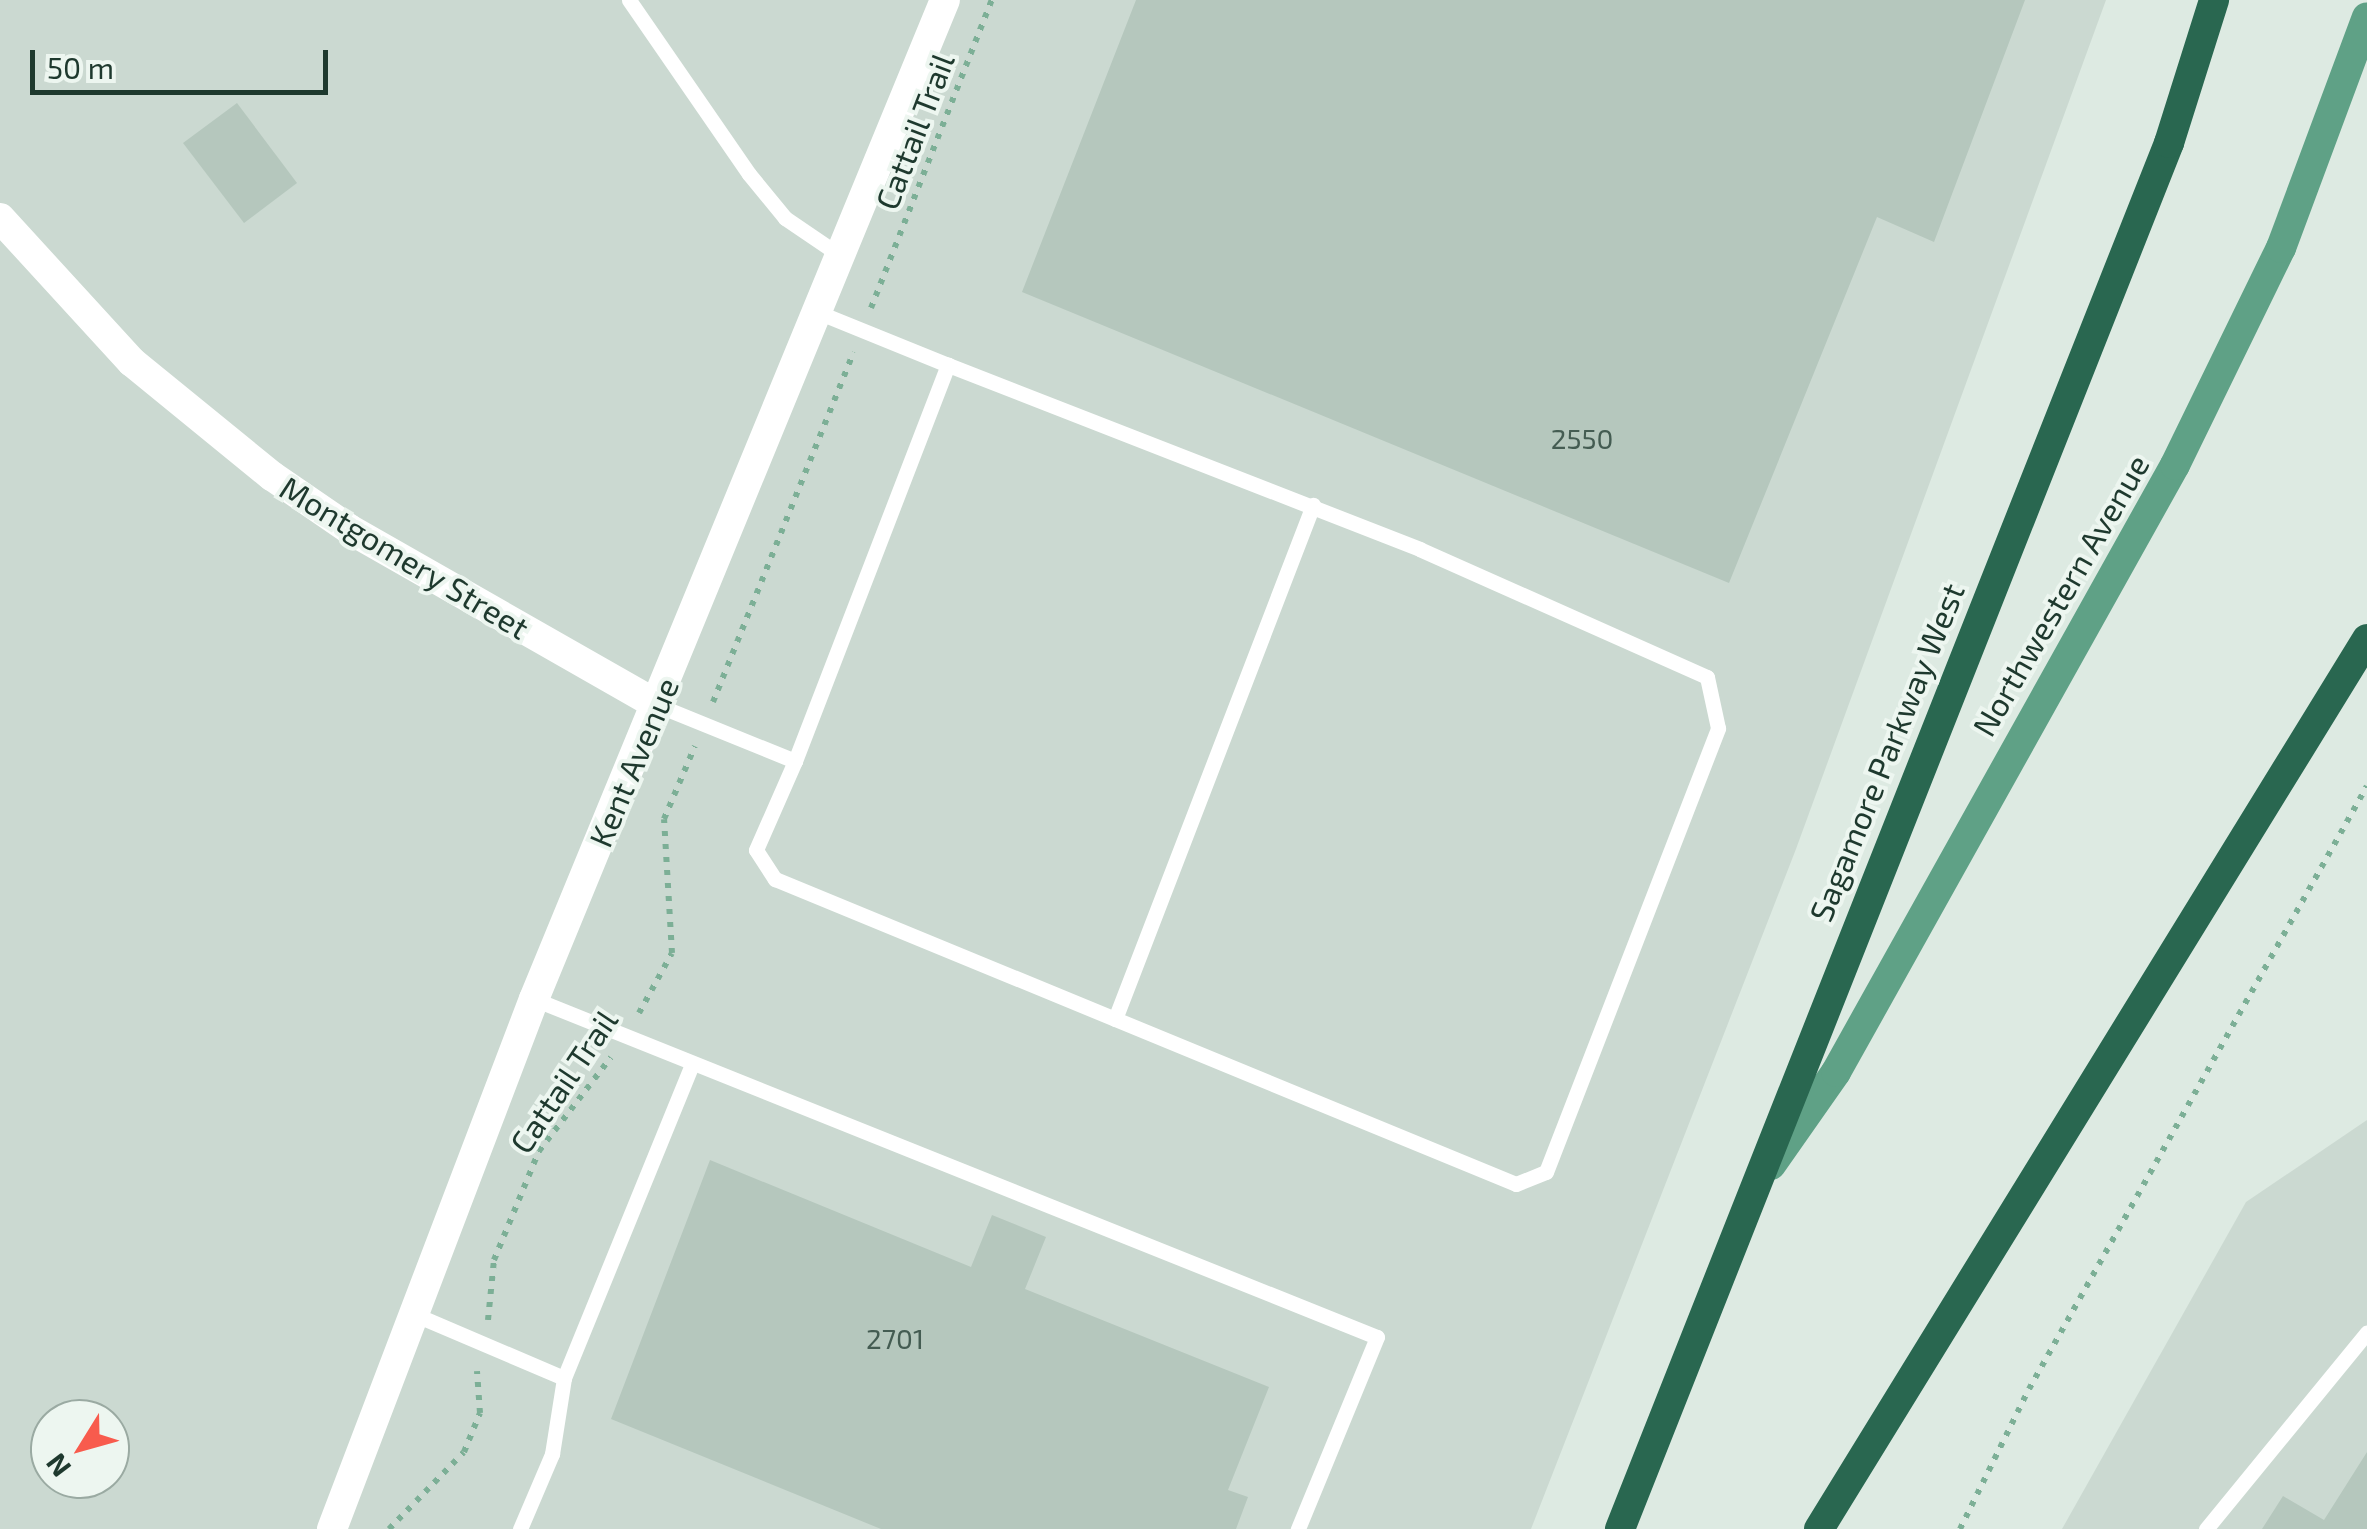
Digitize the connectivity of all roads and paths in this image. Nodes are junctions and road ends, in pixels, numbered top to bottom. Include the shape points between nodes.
1 (629, 0) edge
2 (945, 0) edge
3 (992, 0) edge
4 (2214, 0) edge
5 (2367, 17) edge
6 (0, 219) edge
7 (844, 258) junction
8 (882, 281) dead end
9 (820, 313) junction
10 (849, 363) dead end
11 (948, 365) junction
12 (1313, 505) junction
13 (2367, 638) edge
14 (656, 705) junction
15 (703, 726) junction
16 (794, 761) junction
17 (2367, 786) edge
18 (534, 1000) junction
19 (1115, 1019) junction
20 (622, 1036) junction
21 (692, 1064) junction
22 (1760, 1181) junction
23 (416, 1315) junction
24 (2367, 1332) edge
25 (482, 1345) junction
26 (564, 1378) junction
27 (332, 1529) edge
28 (388, 1529) edge
29 (520, 1529) edge
30 (1298, 1529) edge
31 (1620, 1529) edge
32 (1820, 1529) edge
33 (1960, 1529) edge
34 (2206, 1529) edge

1 - 7 lane via 785,218
2 - 7 street, Kent Avenue
3 - 8 path, Cattail Trail
4 - 22 highway, Sagamore Parkway West via 2169,143 1816,1020
5 - 22 main road, Northwestern Avenue via 2282,248 2175,465 1836,1072
6 - 14 street, Montgomery Street via 132,362 272,476 350,529
7 - 9 street, Kent Avenue
9 - 11 lane
9 - 14 street, Kent Avenue
10 - 15 path, Cattail Trail
11 - 12 lane
11 - 16 lane
12 - 19 lane
12 - 19 lane via 1688,662 1708,677 1718,704 1699,782 1546,1172 1534,1183 1516,1184
13 - 32 highway
14 - 15 lane
14 - 18 street, Kent Avenue
15 - 16 lane
15 - 20 path, Cattail Trail via 664,820 672,954
16 - 19 lane via 756,850 775,879
17 - 33 path via 2030,1388
18 - 20 lane
18 - 23 street, Kent Avenue
20 - 21 lane
20 - 25 path, Cattail Trail via 597,1082 539,1151 494,1260
21 - 26 lane
21 - 30 lane via 1377,1336
22 - 31 highway, Sagamore Parkway West
23 - 25 lane
23 - 27 street, Kent Avenue
24 - 34 lane
25 - 26 lane
25 - 28 path, Cattail Trail via 474,1434
26 - 29 lane via 552,1454

